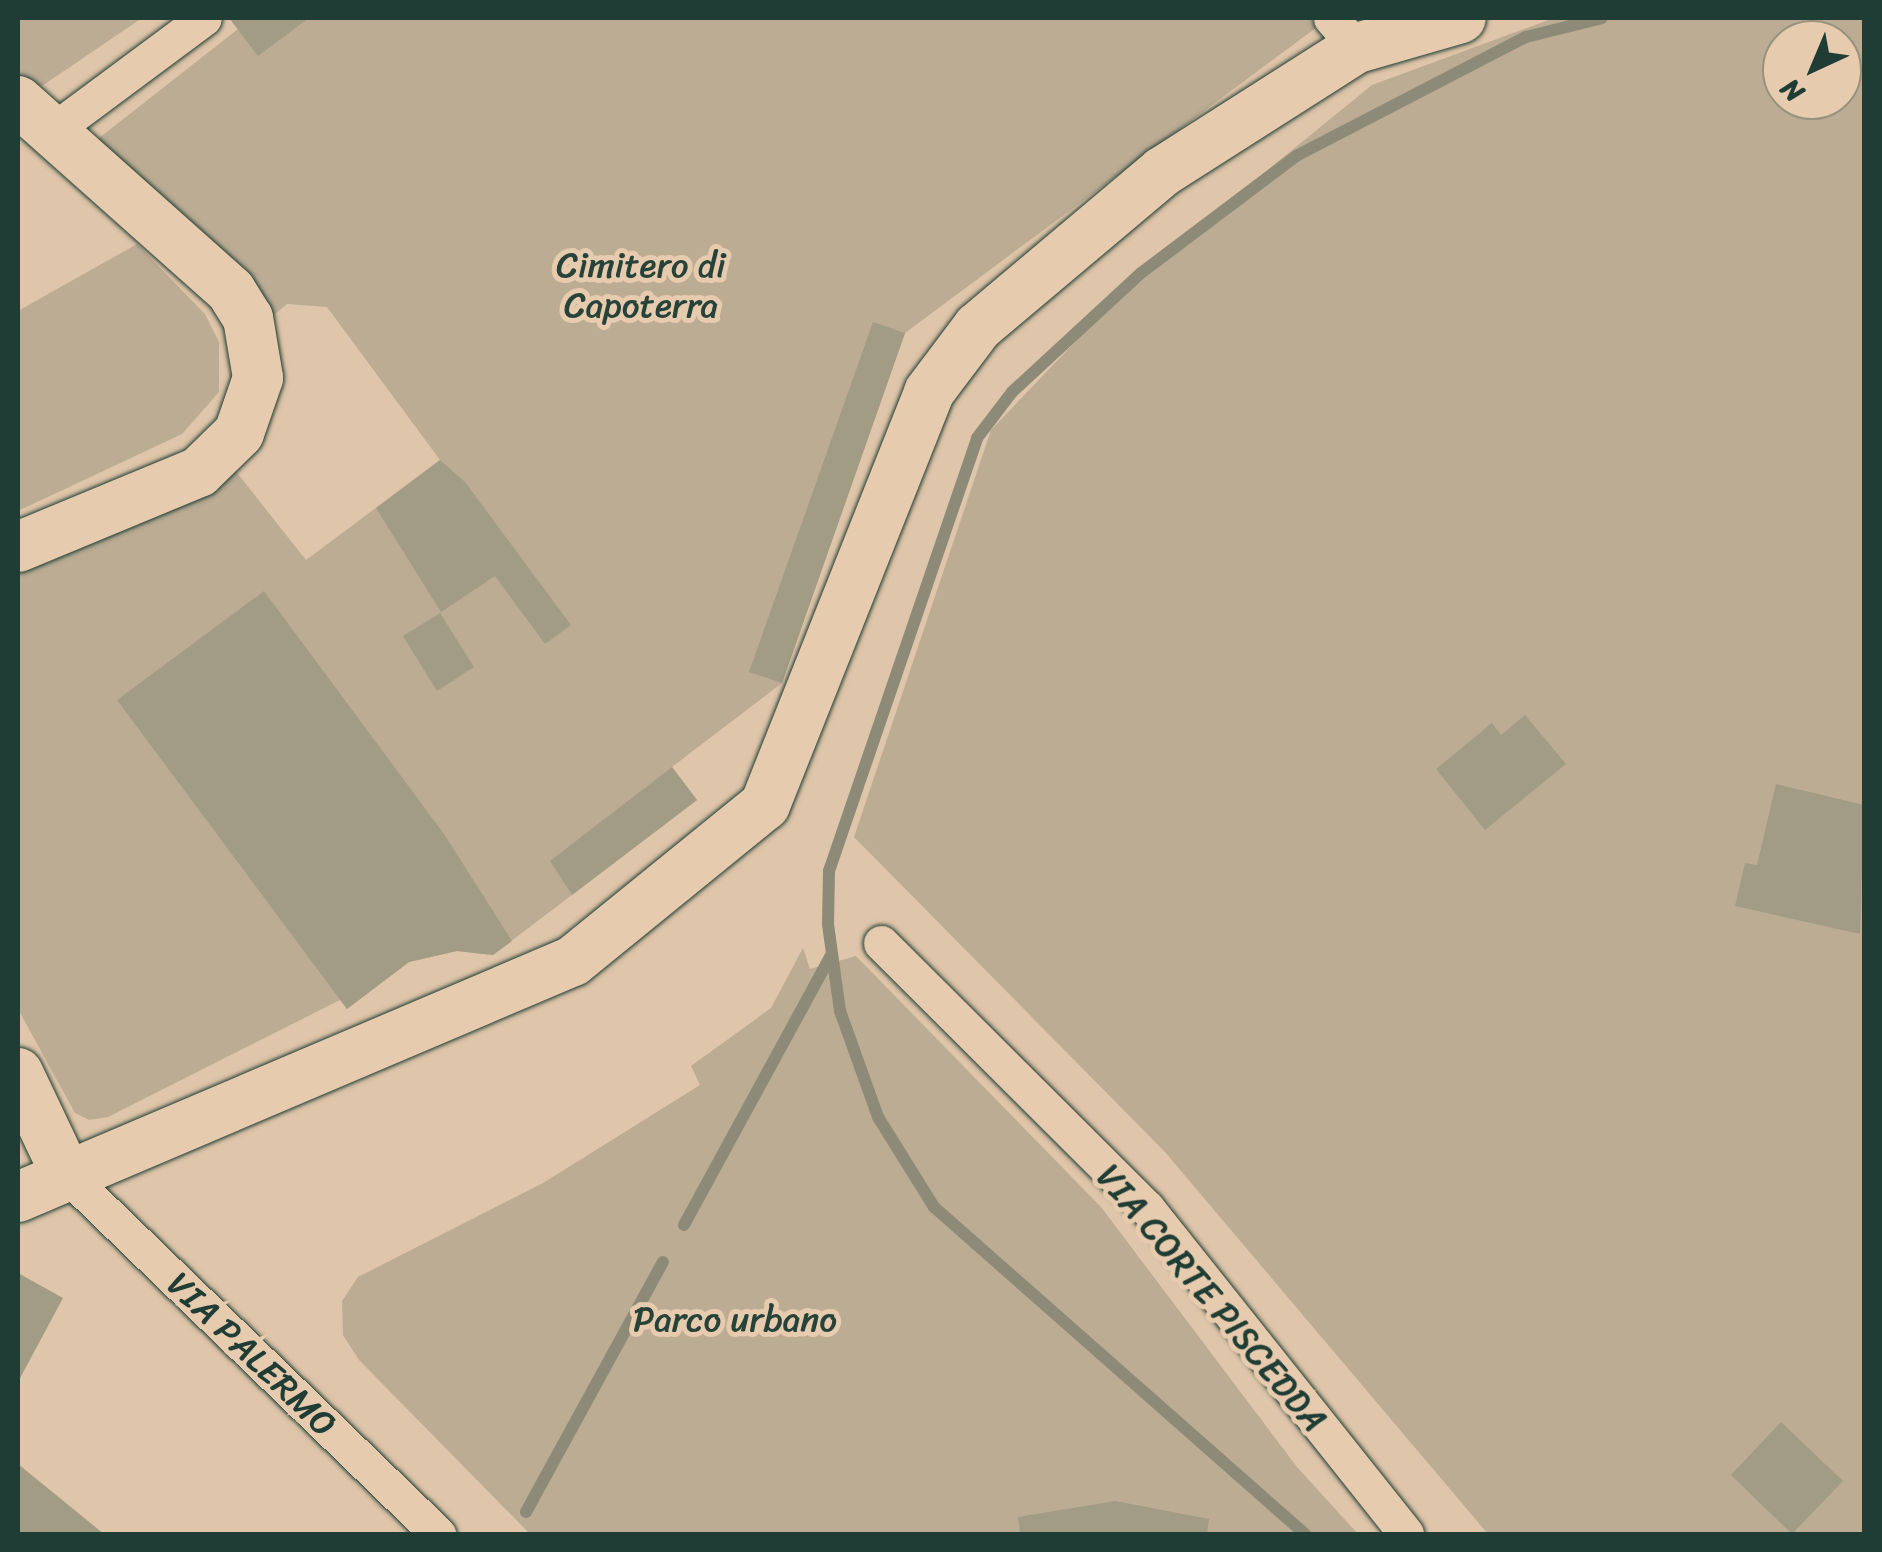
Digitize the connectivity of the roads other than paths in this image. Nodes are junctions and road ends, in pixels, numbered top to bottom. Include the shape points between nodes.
1 (204, 18) edge
2 (1462, 18) edge
3 (1344, 33) edge
4 (35, 116) edge
5 (18, 547) edge
6 (881, 944) dead end
7 (18, 1073) edge
8 (66, 1174) junction
9 (18, 1197) edge
10 (438, 1534) edge
11 (1406, 1534) edge

1 - 4 street
2 - 3 street
3 - 8 street via 1162,172 978,326 928,392 766,805 573,961
4 - 5 street via 230,291 252,333 258,378 239,433 198,472
6 - 11 street, VIA CORTE PISCEDDA via 1147,1208
7 - 8 street
8 - 9 street
8 - 10 street, VIA PALERMO

